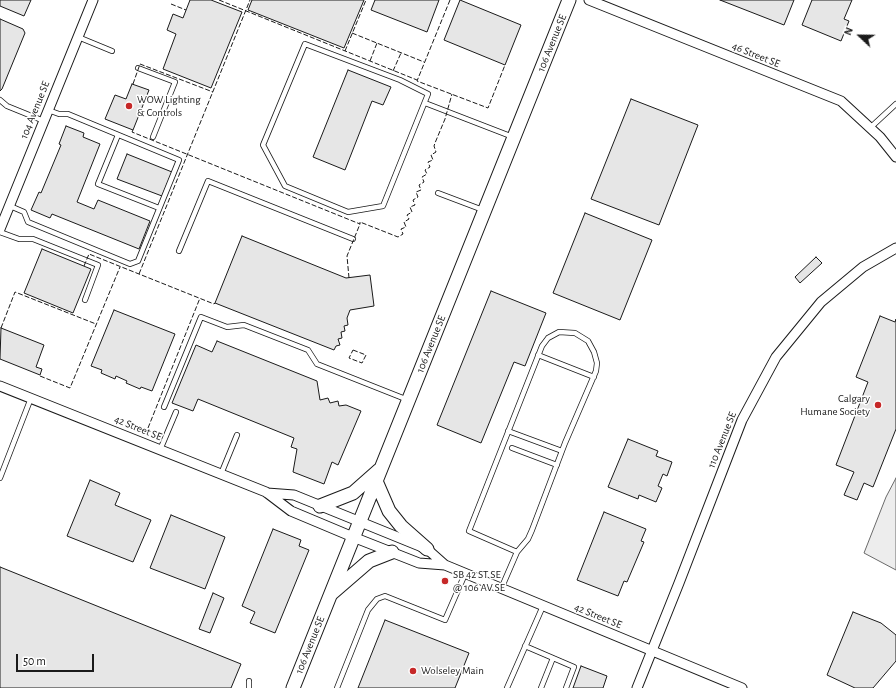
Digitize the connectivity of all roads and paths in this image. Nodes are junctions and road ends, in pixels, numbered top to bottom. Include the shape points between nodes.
1 (92, 0) edge
2 (569, 0) edge
3 (589, 0) edge
4 (78, 37) junction
5 (112, 51) dead end
6 (138, 68) dead end
7 (0, 100) edge
8 (425, 103) junction
9 (896, 104) edge
10 (48, 110) junction
11 (44, 121) junction
12 (870, 128) junction
13 (118, 135) junction
14 (153, 137) dead end
15 (514, 138) junction
16 (896, 157) edge
17 (438, 193) dead end
18 (10, 206) junction
19 (159, 208) junction
20 (484, 211) junction
21 (0, 231) edge
22 (353, 239) dead end
23 (896, 248) edge
24 (179, 252) dead end
25 (84, 300) dead end
26 (538, 355) junction
27 (594, 377) junction
28 (0, 386) edge
29 (31, 398) junction
30 (408, 400) junction
31 (164, 407) dead end
32 (176, 412) dead end
33 (508, 431) junction
34 (237, 435) dead end
35 (512, 448) dead end
36 (160, 450) junction
37 (562, 452) junction
38 (557, 465) junction
39 (381, 467) junction
40 (221, 474) junction
41 (0, 478) edge
42 (376, 481) junction
43 (266, 492) junction
44 (320, 506) junction
45 (359, 522) junction
46 (353, 537) junction
47 (427, 549) junction
48 (392, 552) junction
49 (517, 552) junction
50 (445, 566) junction
51 (465, 574) junction
52 (501, 589) junction
53 (330, 594) junction
54 (543, 606) junction
55 (525, 646) junction
56 (651, 650) junction
57 (553, 658) junction
58 (249, 681) dead end
59 (249, 688) edge
60 (293, 688) edge
61 (337, 688) edge
62 (507, 688) edge
63 (540, 688) edge
64 (566, 688) edge
65 (637, 688) edge
66 (742, 688) edge

1 - 4 street, 104 Avenue SE
2 - 15 street, 106 Avenue SE
3 - 12 street, 46 Street SE via 842,101
4 - 5 lane
4 - 10 street, 104 Avenue SE
6 - 14 lane via 175,82
7 - 11 lane via 7,106
8 - 8 lane via 383,206 348,212 285,186 263,145 305,44 400,80 428,94
8 - 15 lane
9 - 12 lane
10 - 11 street, 104 Avenue SE
10 - 13 lane via 68,114
11 - 18 street, 104 Avenue SE
12 - 16 street, 46 Street SE
13 - 19 lane via 179,160
13 - 19 lane via 98,184
15 - 20 street, 106 Avenue SE
17 - 20 lane
18 - 19 lane via 24,212 28,222 130,264 138,261
18 - 21 street, 104 Avenue SE
20 - 30 street, 106 Avenue SE
21 - 25 lane via 18,239 33,239 98,265
22 - 24 lane via 208,181
23 - 56 street, 110 Avenue SE via 863,267 821,302 776,357 742,420
26 - 27 lane
26 - 27 lane via 548,338 559,332 575,333 588,341 594,352 597,363
26 - 33 lane
27 - 37 lane
28 - 29 street, 42 Street SE
29 - 36 street, 42 Street SE
29 - 41 lane
30 - 31 lane via 317,364 308,350 244,325 227,327 201,317
30 - 39 street, 106 Avenue SE
32 - 36 lane
33 - 37 lane
33 - 49 lane via 469,531
34 - 40 lane
35 - 38 lane
36 - 40 street, 42 Street SE
37 - 38 lane
38 - 49 lane via 528,539
39 - 42 street, 106 Avenue SE
39 - 44 street via 353,493
40 - 43 street, 42 Street SE
42 - 45 street, 106 Avenue SE
42 - 47 street via 389,511 401,526
43 - 44 street, 42 Street SE via 294,496
43 - 46 street, 42 Street SE via 291,511
44 - 45 street, 42 Street SE
45 - 46 street, 106 Avenue SE
45 - 47 street, 42 Street SE
46 - 48 street, 42 Street SE
46 - 53 street, 106 Avenue SE
47 - 50 street, 42 Street SE
48 - 50 street, 42 Street SE via 419,563
48 - 53 street via 369,561
49 - 52 lane
50 - 51 street, 42 Street SE
51 - 52 street, 42 Street SE
51 - 61 lane via 445,620 386,596 377,599 368,610
52 - 54 street, 42 Street SE
53 - 60 street, 106 Avenue SE
54 - 55 lane
54 - 56 street, 42 Street SE
55 - 57 lane
55 - 62 lane
56 - 65 street, 110 Avenue SE
56 - 66 street, 42 Street SE
57 - 63 lane
57 - 64 lane via 574,667
58 - 59 lane

